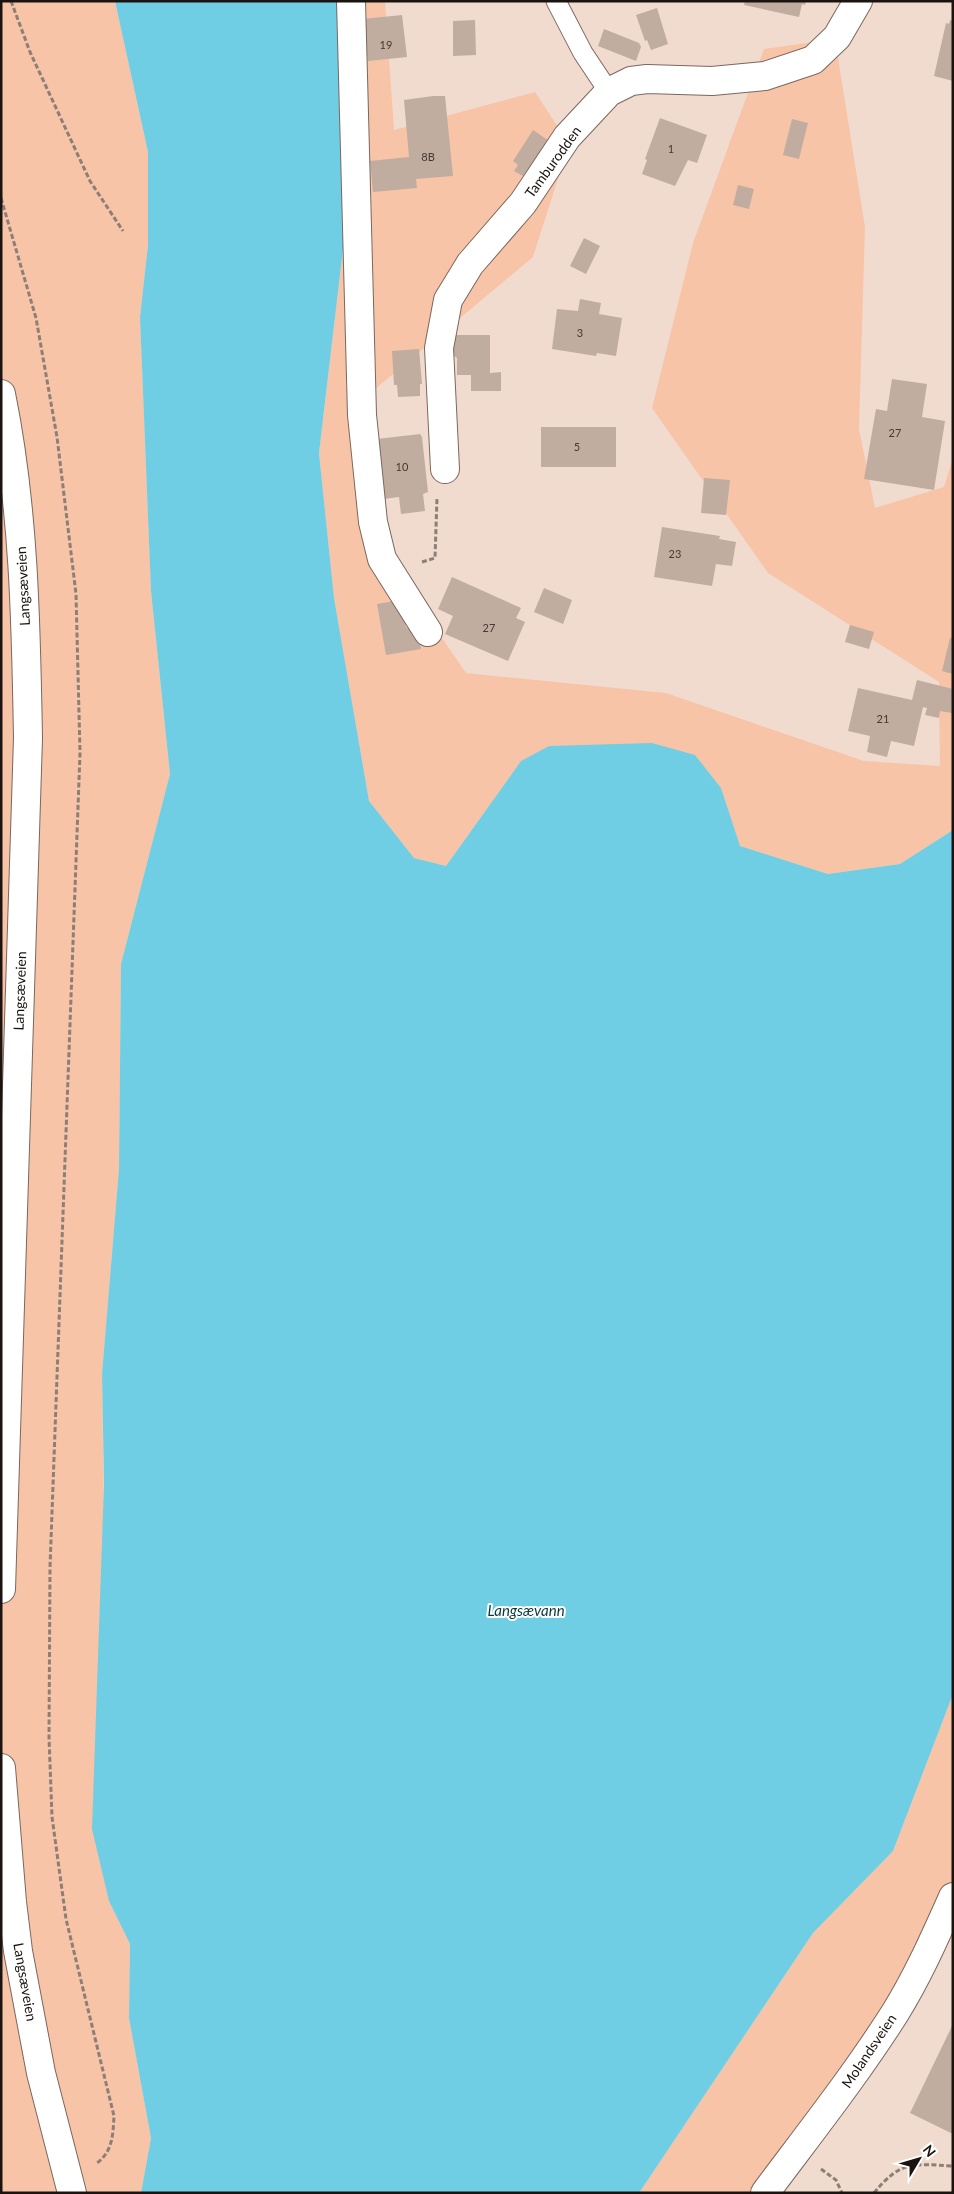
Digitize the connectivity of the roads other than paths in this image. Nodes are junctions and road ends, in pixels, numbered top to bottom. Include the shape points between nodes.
1 (351, 1) edge
2 (556, 1) edge
3 (858, 1) edge
4 (609, 92) junction
5 (1, 394) edge
6 (445, 469) road end
7 (428, 632) dead end
8 (1, 1589) edge
9 (1, 1768) edge
10 (953, 1897) edge
11 (72, 2193) edge
12 (765, 2193) edge

1 - 7 main road via 362,415 373,522 382,559
2 - 4 lane
3 - 4 main road, Tamburodden via 837,37 813,60 765,76 712,81 646,79 631,81
4 - 6 main road, Tamburodden via 567,137 523,203 470,264 448,300 439,348
5 - 8 main road, Langsæveien via 19,512 26,617 28,738
9 - 11 main road, Langsæveien via 18,1950 41,2072
10 - 12 main road, Molandsveien via 896,2012 859,2068

